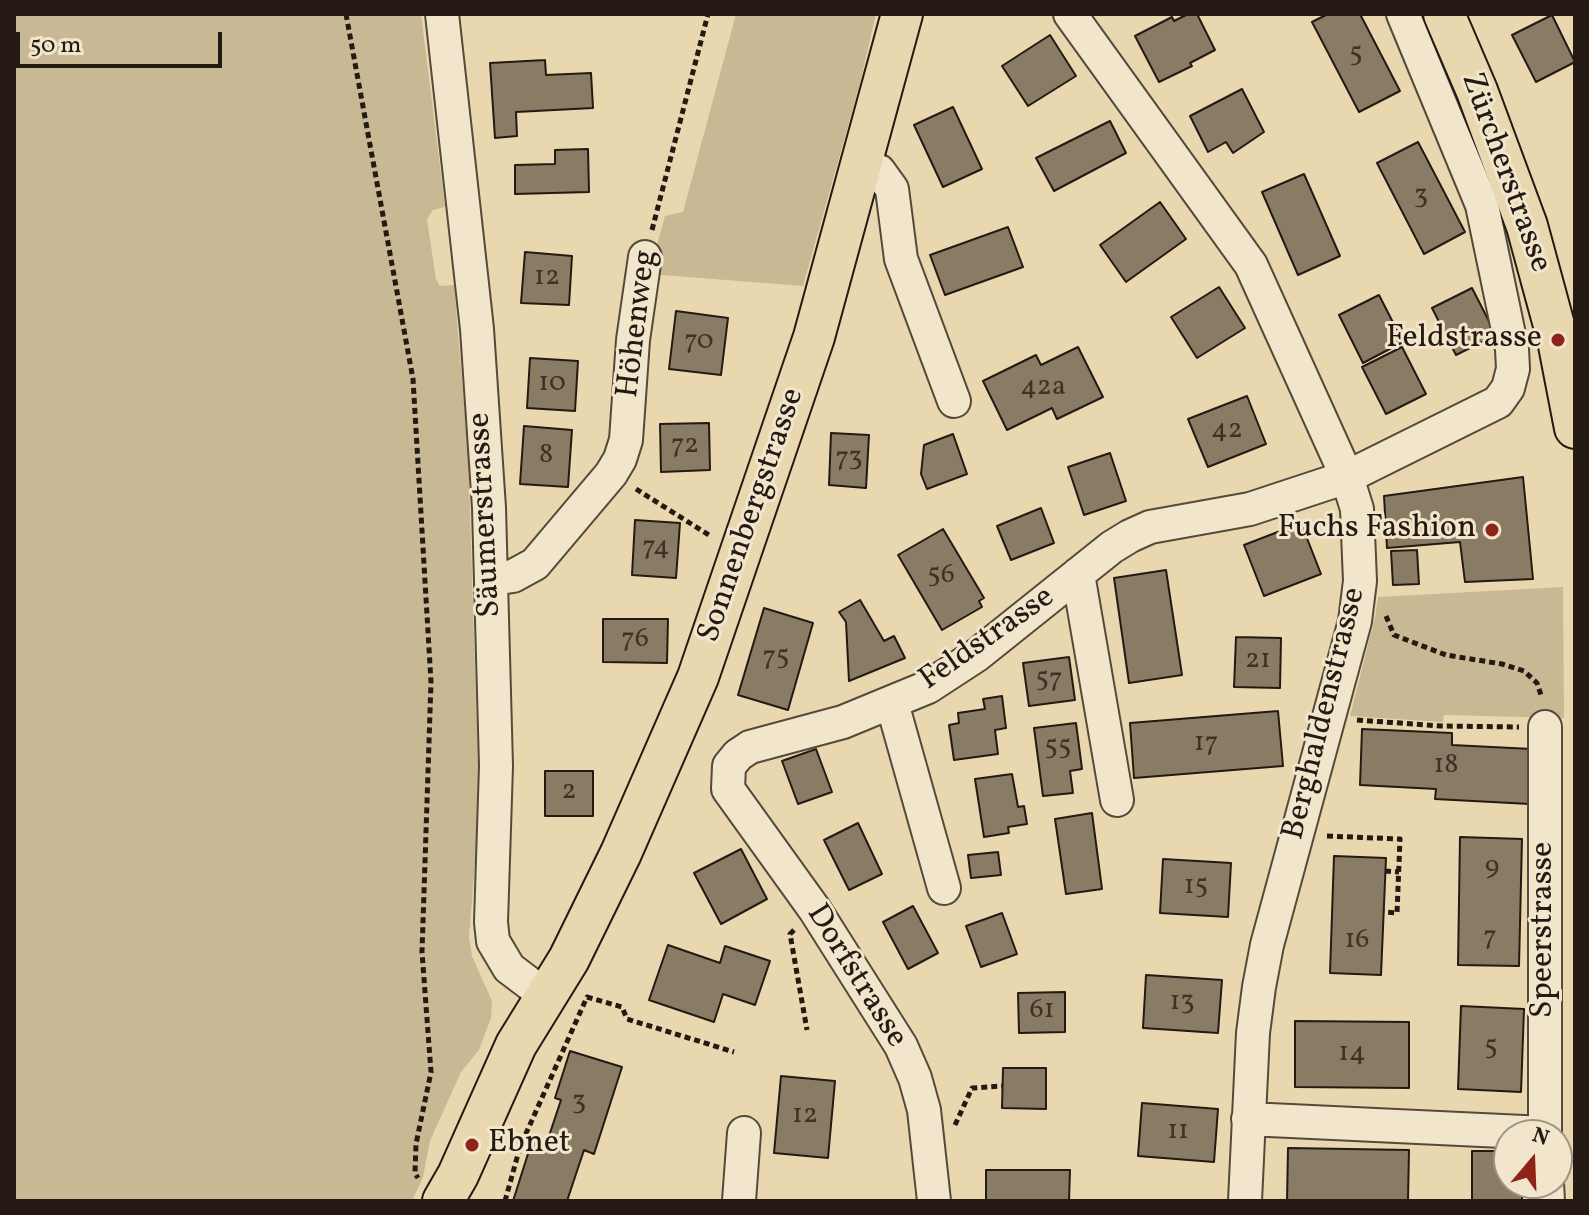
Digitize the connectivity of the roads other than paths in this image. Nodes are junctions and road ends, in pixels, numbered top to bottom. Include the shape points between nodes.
1 (442, 14) edge
2 (902, 14) edge
3 (1070, 14) edge
4 (1403, 14) edge
5 (1444, 14) edge
6 (863, 166) junction
7 (645, 257) road end
8 (954, 401) dead end
9 (1575, 428) edge
10 (1347, 477) junction
11 (1078, 574) junction
12 (492, 579) junction
13 (892, 703) junction
14 (1545, 727) road end
15 (728, 773) joint
16 (1117, 800) dead end
17 (944, 888) dead end
18 (546, 996) junction
19 (1248, 1119) junction
20 (1545, 1119) edge
21 (1493, 1131) edge
22 (744, 1133) dead end
23 (433, 1193) edge
24 (739, 1201) edge
25 (934, 1201) edge
26 (1245, 1201) edge

1 - 12 street, Säumerstrasse via 477,329
2 - 6 main road, Sonnenbergstrasse
3 - 10 street, Berghaldenstrasse via 1251,265
4 - 10 street, Feldstrasse via 1482,205 1513,369 1498,402
5 - 9 main road, Zürcherstrasse via 1527,226
6 - 8 street via 879,171 892,189 901,259
6 - 18 main road, Sonnenbergstrasse via 814,337 698,677 621,853
7 - 12 street, Höhenweg via 620,459 535,564 513,576
10 - 11 street, Feldstrasse via 1250,509 1150,527 1112,547
10 - 19 street, Berghaldenstrasse via 1360,542 1355,621 1267,945 1253,1033
11 - 13 street, Feldstrasse via 957,670
11 - 16 street
12 - 18 street, Säumerstrasse via 493,941 509,968
13 - 15 street, Feldstrasse via 750,747 733,760
13 - 17 street
14 - 20 street, Speerstrasse
15 - 25 street, Dorfstrasse via 728,789 815,910 901,1046 924,1110
18 - 23 main road, Sonnenbergstrasse via 516,1045 458,1175
19 - 21 street, Speerstrasse
19 - 26 street, Berghaldenstrasse
22 - 24 street

